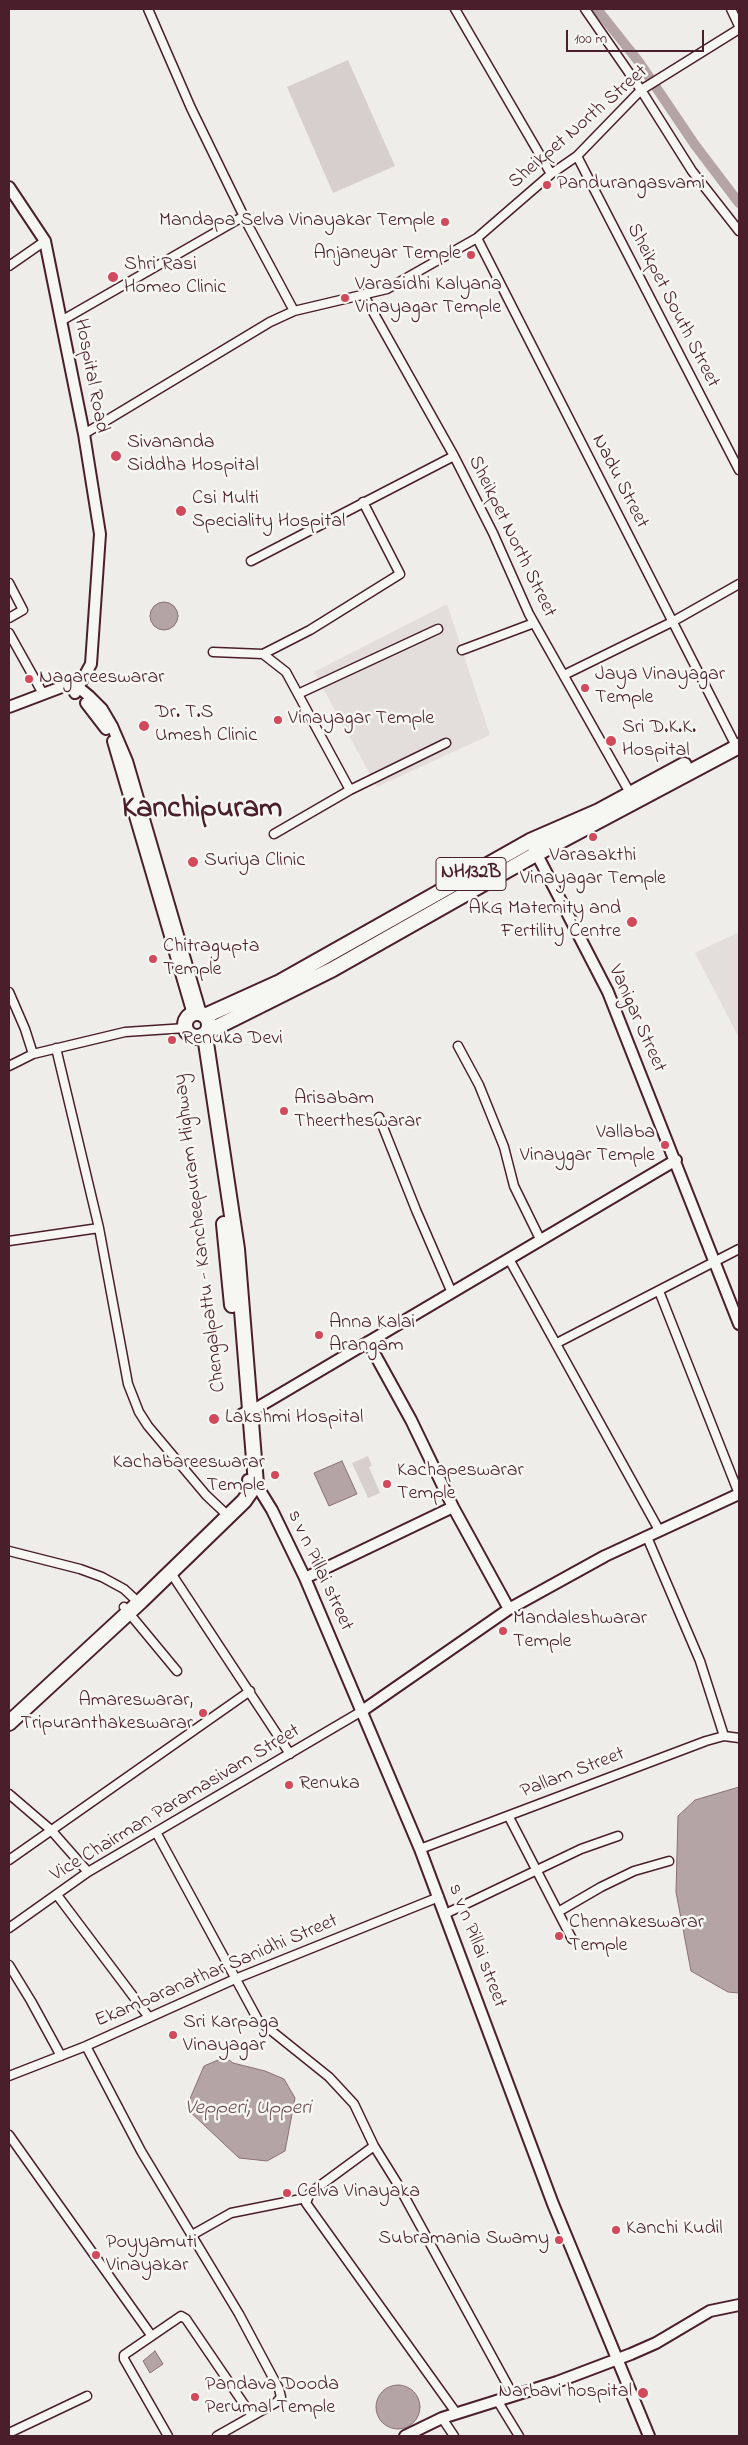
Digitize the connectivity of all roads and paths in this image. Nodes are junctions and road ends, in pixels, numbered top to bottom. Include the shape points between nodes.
1 (148, 9) edge
2 (455, 9) edge
3 (585, 9) edge
4 (731, 9) edge
5 (739, 28) edge
6 (641, 89) junction
7 (577, 156) junction
8 (551, 174) junction
9 (9, 187) edge
10 (244, 216) junction
11 (739, 232) edge
12 (477, 238) junction
13 (45, 241) junction
14 (9, 266) edge
15 (363, 294) junction
16 (294, 311) junction
17 (61, 321) junction
18 (84, 434) junction
19 (454, 456) junction
20 (739, 470) edge
21 (363, 502) junction
22 (251, 561) dead end
23 (9, 583) edge
24 (739, 584) edge
25 (9, 618) edge
26 (672, 622) junction
27 (534, 623) junction
28 (438, 629) dead end
29 (9, 633) edge
30 (462, 650) dead end
31 (212, 652) dead end
32 (264, 654) junction
33 (564, 675) junction
34 (76, 690) junction
35 (42, 692) junction
36 (298, 694) junction
37 (9, 707) edge
38 (9, 714) edge
39 (737, 742) edge
40 (446, 743) dead end
41 (350, 790) junction
42 (630, 793) junction
43 (274, 834) dead end
44 (530, 841) junction
45 (536, 854) junction
46 (9, 992) edge
47 (199, 1014) junction
48 (186, 1028) junction
49 (203, 1035) junction
50 (458, 1046) dead end
51 (56, 1048) junction
52 (33, 1054) junction
53 (9, 1066) edge
54 (379, 1118) dead end
55 (676, 1160) junction
56 (99, 1228) junction
57 (9, 1240) edge
58 (541, 1241) junction
59 (739, 1249) edge
60 (509, 1259) junction
61 (716, 1260) junction
62 (659, 1290) junction
63 (452, 1293) junction
64 (739, 1324) edge
65 (368, 1342) junction
66 (557, 1344) junction
67 (246, 1413) junction
68 (252, 1482) junction
69 (739, 1494) edge
70 (244, 1501) junction
71 (453, 1507) junction
72 (272, 1510) junction
73 (224, 1512) junction
74 (660, 1530) junction
75 (647, 1537) junction
76 (9, 1551) edge
77 (171, 1572) junction
78 (306, 1578) junction
79 (132, 1605) junction
80 (509, 1610) junction
81 (177, 1670) dead end
82 (250, 1691) junction
83 (9, 1712) edge
84 (362, 1712) junction
85 (9, 1723) edge
86 (724, 1736) junction
87 (739, 1738) edge
88 (290, 1754) junction
89 (9, 1794) edge
90 (509, 1817) junction
91 (51, 1830) junction
92 (156, 1832) junction
93 (618, 1836) dead end
94 (420, 1849) junction
95 (9, 1860) edge
96 (669, 1861) dead end
97 (88, 1872) junction
98 (536, 1872) junction
99 (57, 1895) junction
100 (439, 1897) junction
101 (558, 1912) junction
102 (445, 1914) junction
103 (9, 1928) edge
104 (572, 1939) dead end
105 (9, 1965) edge
106 (235, 1979) junction
107 (148, 2016) junction
108 (86, 2046) junction
109 (60, 2056) junction
110 (9, 2076) edge
111 (9, 2135) edge
112 (374, 2146) junction
113 (306, 2198) junction
114 (192, 2235) junction
115 (739, 2305) edge
116 (151, 2335) junction
117 (618, 2359) junction
118 (513, 2395) junction
119 (87, 2396) dead end
120 (497, 2400) junction
121 (457, 2414) junction
122 (252, 2416) junction
123 (442, 2418) junction
124 (9, 2433) edge
125 (168, 2436) edge
126 (218, 2436) edge
127 (405, 2436) edge
128 (454, 2436) edge
129 (518, 2436) edge
130 (649, 2436) edge

1 - 10 street via 191,108
2 - 8 street
3 - 6 street
4 - 5 street
5 - 6 street, Sheikpet North Street
6 - 7 street, Sheikpet North Street
6 - 11 street via 692,171
7 - 8 street, Sheikpet North Street
7 - 20 street, Sheikpet South Street
8 - 12 street, Sheikpet North Street
9 - 13 main road
10 - 16 street
10 - 17 street
12 - 15 street, Sheikpet North Street via 387,289
12 - 26 street, Nadu Street
13 - 14 street
13 - 17 main road, Hospital Road
15 - 16 street, Sheikpet North Street
15 - 19 street, Sheikpet North Street
16 - 18 street, Sheikpet North Street via 270,322
17 - 18 main road, Hospital Road
18 - 34 main road, Hospital Road via 100,534 91,664
19 - 21 street
19 - 27 street, Sheikpet North Street
21 - 22 street
21 - 32 street via 400,574 310,630
23 - 25 street via 23,610
24 - 26 street
26 - 33 street
26 - 39 street, Nadu Street
27 - 30 street
27 - 33 street, Sheikpet North Street
28 - 36 street
29 - 35 street
31 - 32 street
32 - 36 street via 286,672
33 - 42 street, Sheikpet North Street
34 - 35 main road via 67,685
34 - 38 main road via 52,695
34 - 47 main road via 93,708 114,744
35 - 37 main road
36 - 41 street
39 - 42 highway, NH132B
39 - 45 highway
40 - 41 street
41 - 43 street
42 - 44 highway, NH132B via 599,811
44 - 45 main road, Vanigar Street
44 - 47 highway, NH132B via 278,983
45 - 49 highway via 333,969
45 - 55 main road, Vanigar Street via 608,992
46 - 52 street
47 - 48 highway via 187,1019
47 - 49 highway via 209,1021
48 - 49 highway via 189,1034
48 - 51 street via 125,1032
49 - 67 highway, Chengalpattu - Kancheepuram Highway
50 - 58 street via 504,1147 514,1186
51 - 52 street
51 - 56 street
52 - 53 street
54 - 63 street
55 - 58 main road
55 - 61 main road, Vanigar Street
56 - 57 street
56 - 73 street via 128,1384 139,1412 176,1462
58 - 60 main road
59 - 61 street
60 - 63 main road
60 - 66 street
61 - 62 street
61 - 64 main road, Vanigar Street
62 - 66 street
62 - 69 street
63 - 65 main road
65 - 67 main road
65 - 71 main road via 411,1420
66 - 74 street
67 - 68 highway, Chengalpattu - Kancheepuram Highway
68 - 70 highway
68 - 72 main road, s v n Pillai street
68 - 73 highway
69 - 74 main road
70 - 72 main road via 262,1502
70 - 77 highway
71 - 78 main road
71 - 80 main road
72 - 78 main road, s v n Pillai street
73 - 79 highway
74 - 75 main road
75 - 80 main road via 605,1556
75 - 86 street via 700,1661
76 - 79 street via 88,1572 113,1583
77 - 79 highway
77 - 82 street
78 - 84 main road, s v n Pillai street
79 - 81 street
79 - 83 highway
79 - 85 highway
80 - 84 main road
82 - 88 street
82 - 91 street
84 - 88 street, Vice Chairman Paramasivam Street
84 - 94 main road, s v n Pillai street
86 - 87 street, Pallam Street
86 - 90 street, Pallam Street
88 - 92 street, Vice Chairman Paramasivam Street
89 - 91 street
90 - 94 street, Pallam Street
90 - 98 street
91 - 95 street
91 - 97 street
92 - 97 street, Vice Chairman Paramasivam Street
92 - 106 street
93 - 98 street via 580,1849
94 - 100 main road, s v n Pillai street
96 - 101 street via 626,1875
97 - 99 street, Vice Chairman Paramasivam Street
98 - 101 street
98 - 102 street
99 - 103 street, Vice Chairman Paramasivam Street
99 - 107 street
100 - 102 main road, s v n Pillai street
100 - 106 street, Ekambaranathar Sanidhi Street
101 - 104 street
102 - 117 main road, s v n Pillai street via 553,2204
105 - 109 street
106 - 107 street, Ekambaranathar Sanidhi Street
106 - 112 street via 246,2002 265,2027 329,2077 349,2097
107 - 108 street, Ekambaranathar Sanidhi Street
108 - 109 street, Ekambaranathar Sanidhi Street
108 - 114 street via 141,2151
109 - 110 street, Ekambaranathar Sanidhi Street
111 - 116 street
112 - 113 street
112 - 118 street
113 - 114 street via 231,2214
113 - 121 street via 307,2207
114 - 122 street via 279,2389 281,2397 277,2402
115 - 117 main road via 710,2311 656,2344
116 - 122 street via 183,2317
116 - 125 street via 125,2352 124,2359
117 - 118 main road
117 - 130 main road, s v n Pillai street
118 - 120 main road
119 - 124 street
120 - 121 main road
120 - 129 street
121 - 123 main road
122 - 126 street
123 - 127 main road
123 - 128 street

